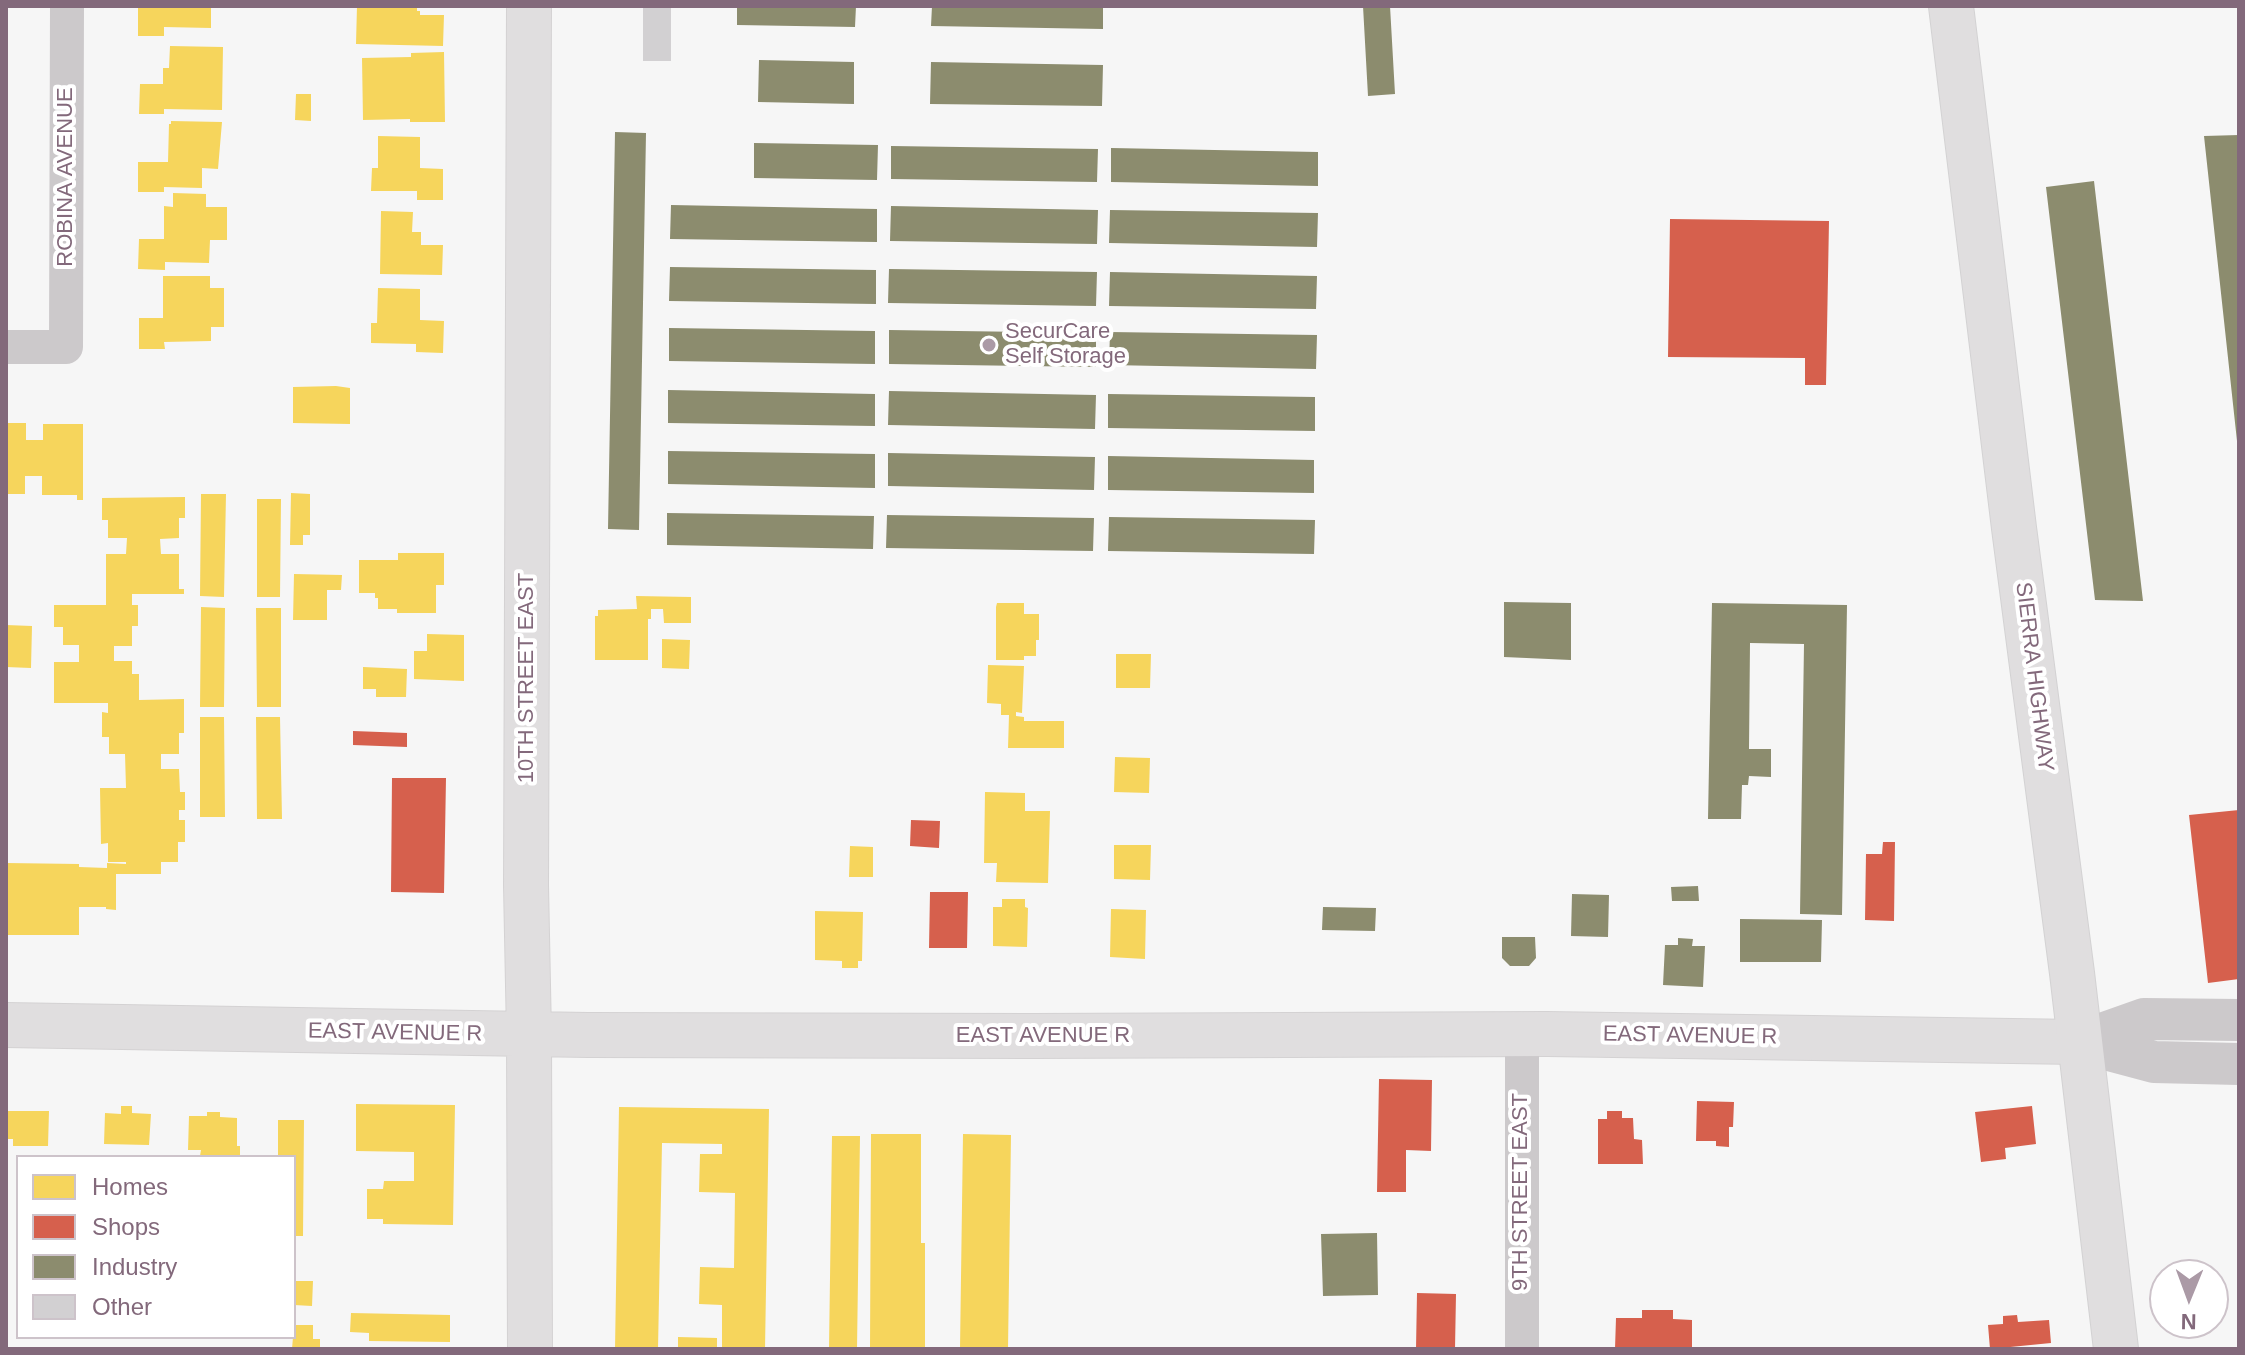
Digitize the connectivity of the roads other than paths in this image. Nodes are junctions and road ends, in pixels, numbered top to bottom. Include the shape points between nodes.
1 (67, 6) edge
2 (529, 6) edge
3 (1951, 6) edge
4 (6, 347) edge
5 (2239, 1020) edge
6 (6, 1025) edge
7 (1522, 1034) junction
8 (529, 1035) junction
9 (2079, 1042) junction
10 (2239, 1064) edge
11 (530, 1349) edge
12 (1522, 1349) edge
13 (2116, 1349) edge

1 - 4 street, ROBINA AVENUE via 66,347
2 - 8 main road, 10TH STREET EAST
3 - 9 main road, SIERRA HIGHWAY
5 - 9 street, EAST AVENUE R via 2144,1019
6 - 8 main road, EAST AVENUE R
7 - 8 main road, EAST AVENUE R
7 - 9 main road, EAST AVENUE R
7 - 12 street, 9TH STREET EAST
8 - 11 main road, 10TH STREET EAST
9 - 10 street, EAST AVENUE R via 2154,1062
9 - 13 main road, SIERRA HIGHWAY

